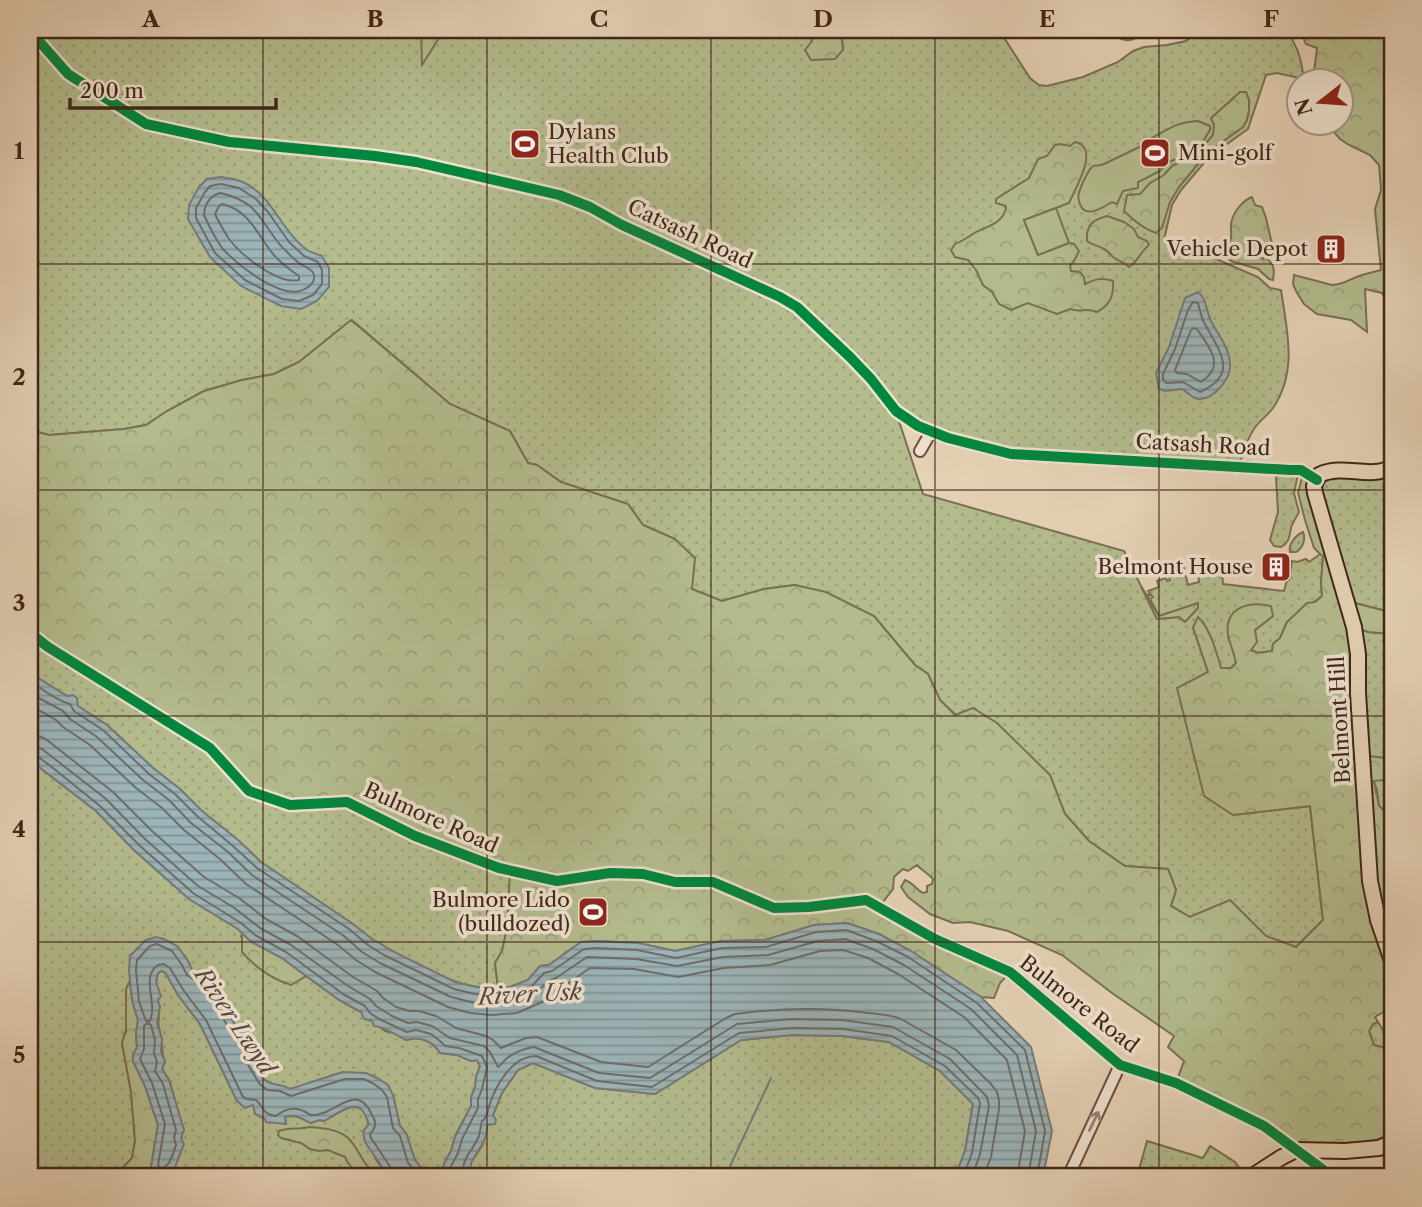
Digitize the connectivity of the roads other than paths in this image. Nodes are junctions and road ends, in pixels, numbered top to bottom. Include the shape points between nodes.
1 (30, 31) edge
2 (931, 432) junction
3 (920, 451) dead end
4 (1391, 469) edge
5 (1317, 480) junction
6 (30, 633) edge
7 (1392, 961) edge
8 (1120, 1065) junction
9 (1392, 1142) edge
10 (1296, 1150) junction
11 (1068, 1177) edge
12 (1251, 1177) edge
13 (1333, 1177) edge

1 - 2 street, Catsash Road via 68,74 146,124 229,142 416,162 559,195 590,208 797,307 871,379 896,411
2 - 3 street
2 - 5 street, Catsash Road via 1011,454 1301,470
4 - 5 main road via 1375,473 1326,471
5 - 7 main road, Belmont Hill via 1315,493 1354,627 1370,881
6 - 8 street, Bulmore Road via 210,748 249,791 290,805 347,802 475,859 557,881 610,873 713,882 774,908 866,900 935,939 1010,972
8 - 10 street, Bulmore Road via 1179,1084 1264,1126
11 -> 8 street
9 - 10 main road via 1345,1151
10 - 12 main road
10 - 13 street, Bulmore Road

